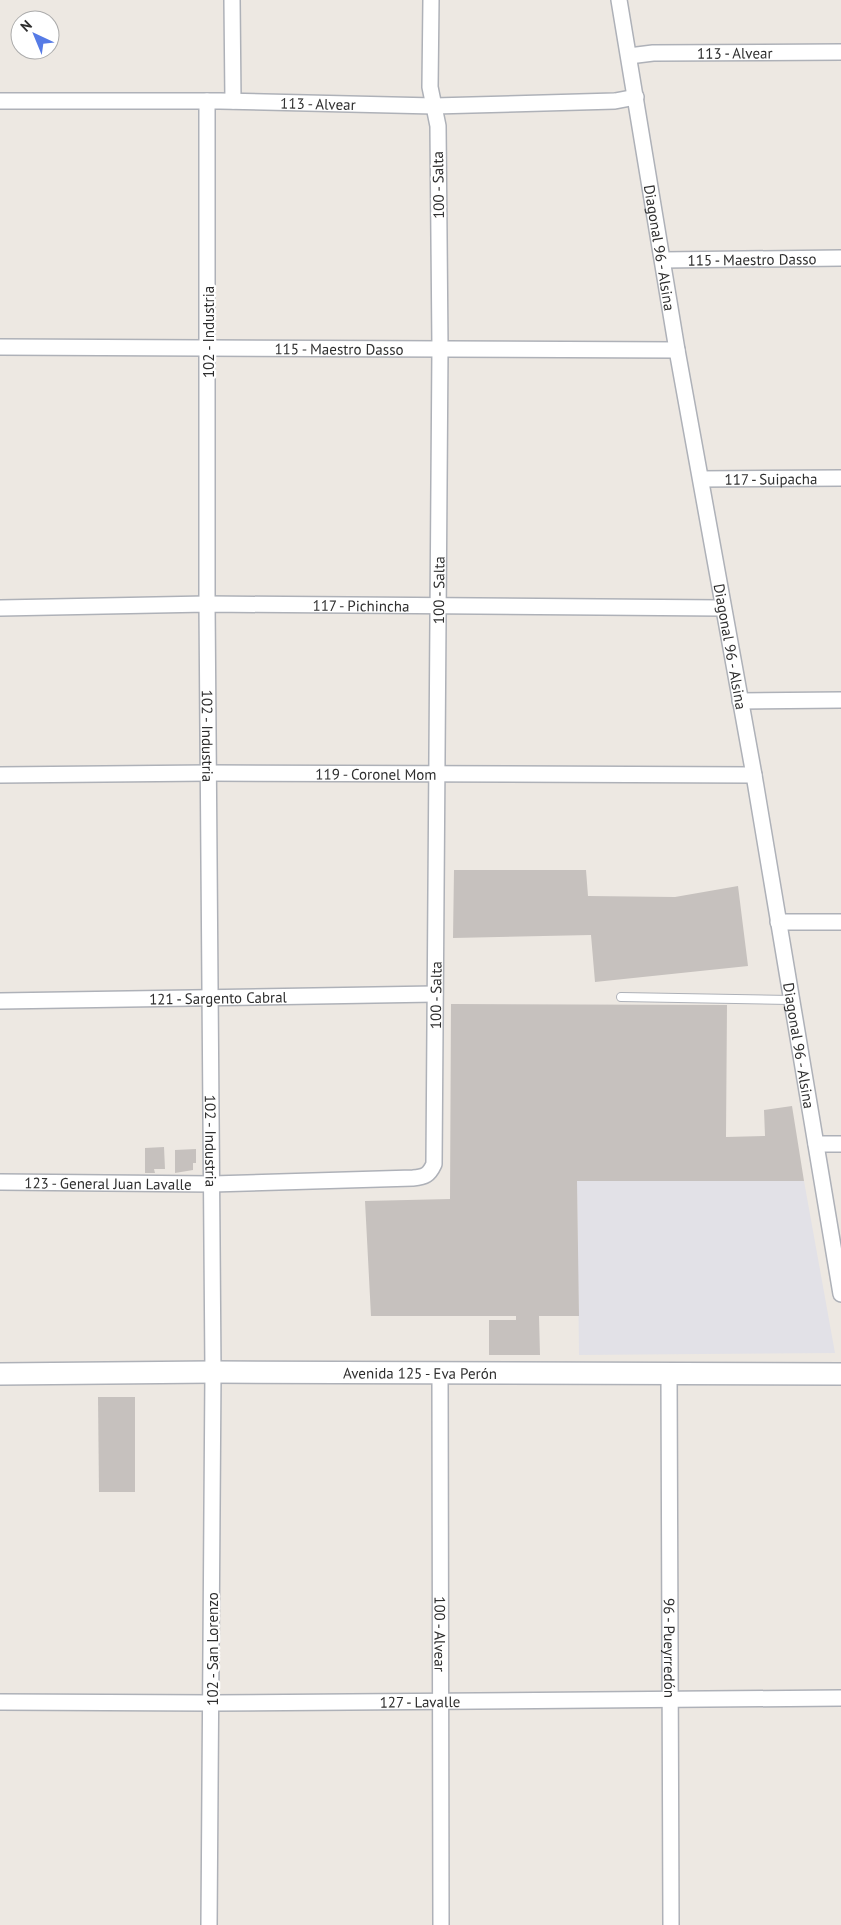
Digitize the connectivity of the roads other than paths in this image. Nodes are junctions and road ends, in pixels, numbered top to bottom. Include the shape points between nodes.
1 (232, 0) edge
2 (431, 0) edge
3 (619, 0) edge
4 (841, 52) edge
5 (629, 56) junction
6 (636, 97) junction
7 (0, 101) edge
8 (207, 101) junction
9 (233, 101) junction
10 (434, 106) junction
11 (841, 258) edge
12 (663, 260) junction
13 (0, 347) edge
14 (208, 348) junction
15 (440, 348) junction
16 (677, 350) junction
17 (841, 478) edge
18 (701, 479) junction
19 (207, 604) junction
20 (438, 605) junction
21 (0, 608) edge
22 (722, 608) junction
23 (740, 700) junction
24 (841, 700) edge
25 (209, 773) junction
26 (436, 774) junction
27 (0, 775) edge
28 (754, 775) junction
29 (778, 922) junction
30 (841, 922) edge
31 (435, 994) junction
32 (211, 997) junction
33 (621, 997) dead end
34 (790, 1000) junction
35 (0, 1001) edge
36 (816, 1144) junction
37 (841, 1144) edge
38 (424, 1177) joint
39 (0, 1182) edge
40 (212, 1184) junction
41 (841, 1294) edge
42 (213, 1372) junction
43 (668, 1372) junction
44 (440, 1373) junction
45 (0, 1374) edge
46 (841, 1374) edge
47 (841, 1698) edge
48 (670, 1699) junction
49 (440, 1700) junction
50 (0, 1702) edge
51 (212, 1703) junction
52 (209, 1925) edge
53 (441, 1925) edge
54 (671, 1925) edge

1 - 9 street
2 - 10 street, 100 - Salta via 430,87
3 - 5 street, Diagonal 96 - Alsina
4 - 5 street, 113 - Alvear via 653,53
5 - 6 street, Diagonal 96 - Alsina
6 - 10 street, 113 - Alvear via 615,101
6 - 12 street, Diagonal 96 - Alsina
7 - 8 street, 113 - Alvear
8 - 9 street, 113 - Alvear
8 - 14 street, 102 - Industria
9 - 10 street, 113 - Alvear
10 - 15 street, 100 - Salta via 438,126
11 - 12 street, 115 - Maestro Dasso
12 - 16 street, Diagonal 96 - Alsina
13 - 14 street, 115 - Maestro Dasso
14 - 15 street, 115 - Maestro Dasso
14 - 19 street, 102 - Industria
15 - 16 street, 115 - Maestro Dasso
15 - 20 street, 100 - Salta
16 - 18 street, Diagonal 96 - Alsina
17 - 18 street, 117 - Suipacha
18 - 22 street, Diagonal 96 - Alsina
19 - 20 street, 117 - Pichincha
19 - 21 street, 117 - Pichincha
19 - 25 street, 102 - Industria
20 - 22 street, 117 - Pichincha
20 - 26 street, 100 - Salta
22 - 23 street, Diagonal 96 - Alsina
23 - 24 street
23 - 28 street, Diagonal 96 - Alsina
25 - 26 street, 119 - Coronel Mom
25 - 27 street, 119 - Coronel Mom
25 - 32 street, 102 - Industria
26 - 28 street, 119 - Coronel Mom
26 - 31 street, 100 - Salta
28 - 29 street, Diagonal 96 - Alsina
29 - 30 street
29 - 34 street, Diagonal 96 - Alsina
31 - 32 street, 121 - Sargento Cabral
31 - 38 street, 100 - Salta via 434,1164
32 - 35 street, 121 - Sargento Cabral
32 - 40 street, 102 - Industria
33 - 34 lane
34 - 36 street, Diagonal 96 - Alsina
36 - 37 street
36 - 41 street, Diagonal 96 - Alsina
38 - 40 street, 123 - General Juan Lavalle
39 - 40 street, 123 - General Juan Lavalle
40 - 42 street, 102 - Industria
42 - 44 main road, Avenida 125 - Eva Perón
42 - 45 main road, Avenida 125 - Eva Perón
42 - 51 street, 102 - San Lorenzo
43 - 44 main road, Avenida 125 - Eva Perón
43 - 46 main road, Avenida 125 - Eva Perón
43 - 48 street, 96 - Pueyrredón
44 - 49 street, 100 - Alvear
47 - 48 street, 127 - Lavalle
48 - 49 street, 127 - Lavalle
48 - 54 street, 96 - Pueyrredón
49 - 51 street, 127 - Lavalle
49 - 53 street, 100 - Alvear
50 - 51 street, 127 - Lavalle
51 - 52 street, 102 - San Lorenzo

